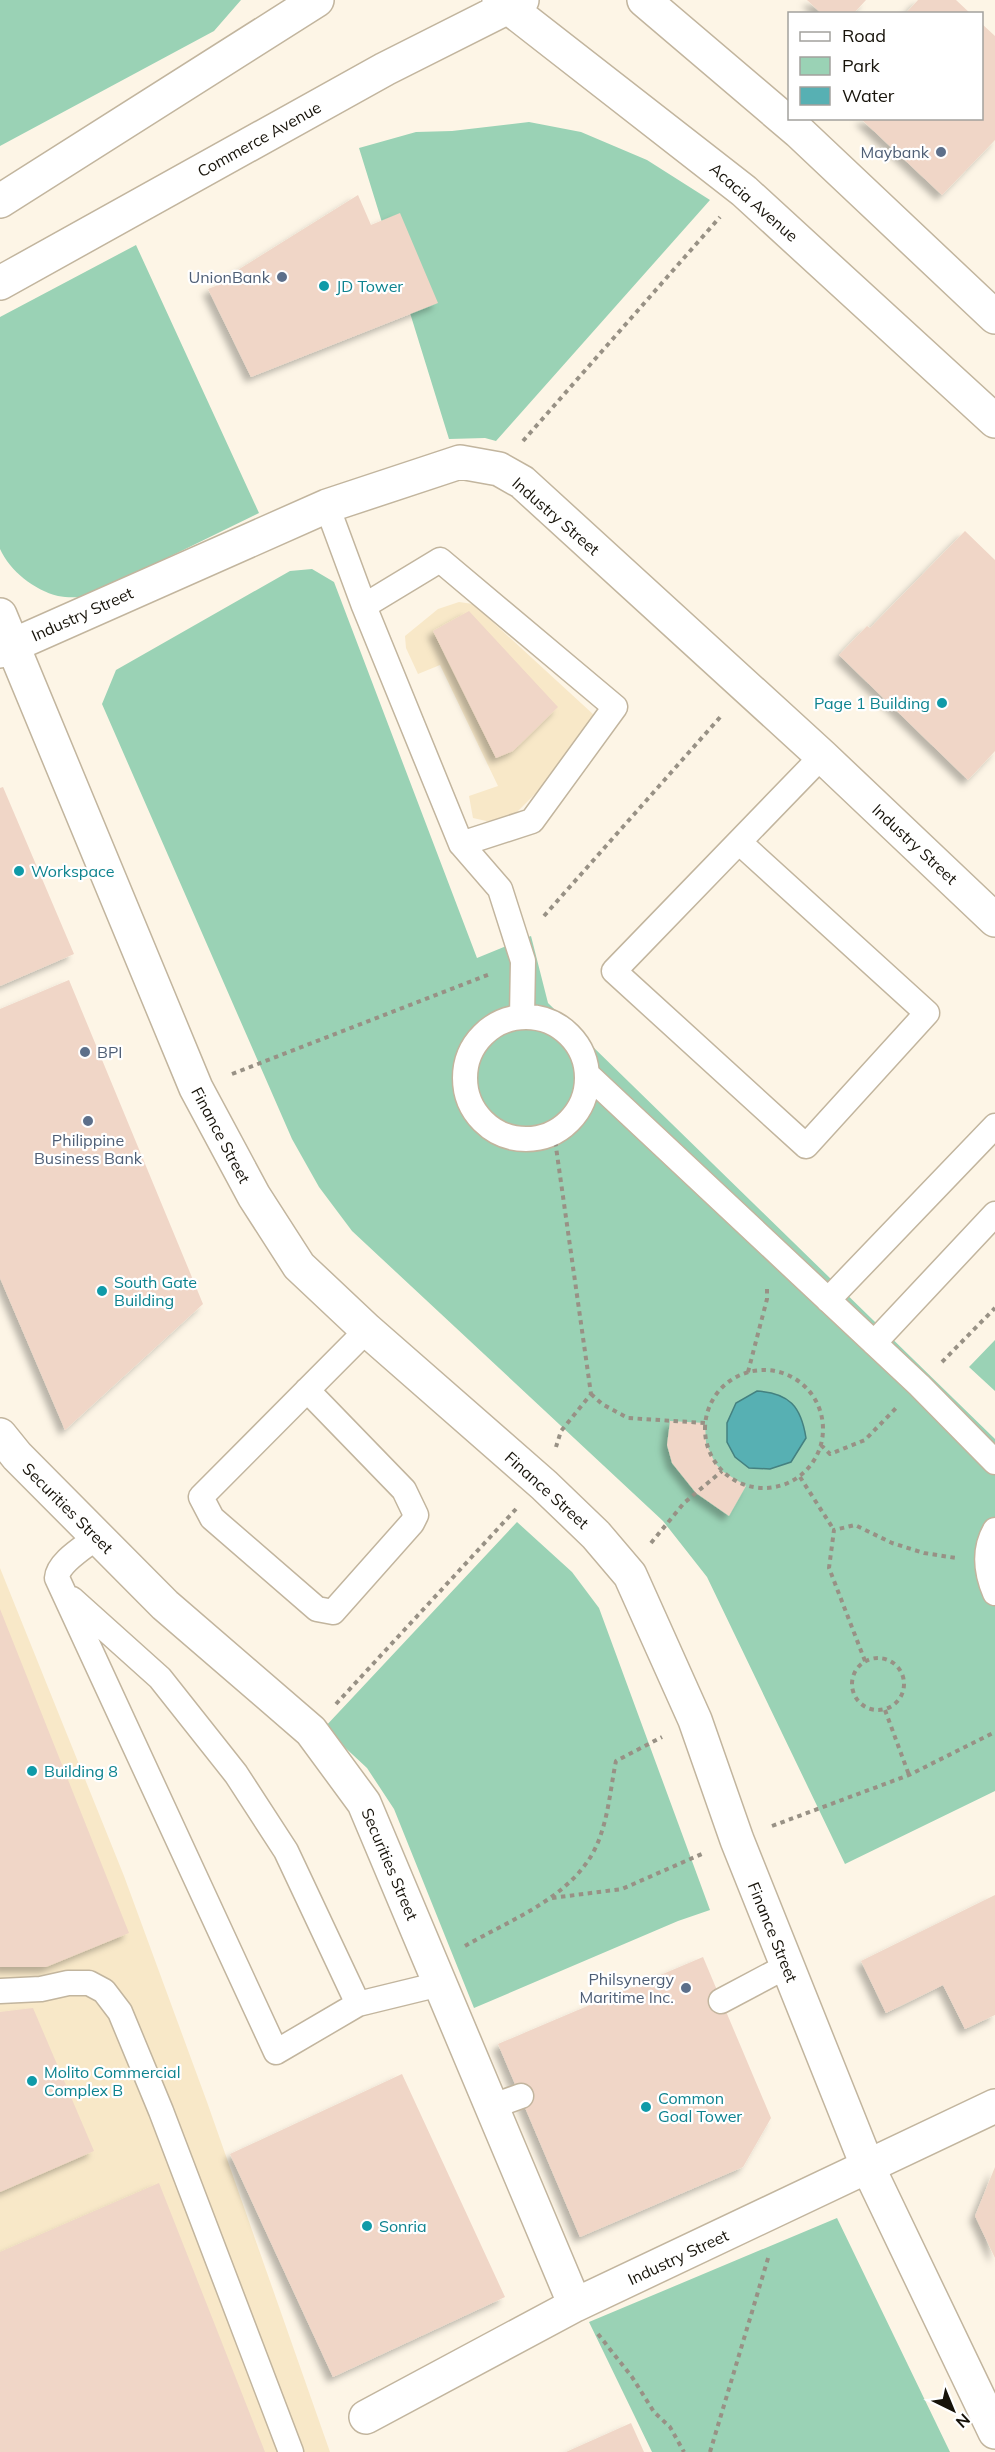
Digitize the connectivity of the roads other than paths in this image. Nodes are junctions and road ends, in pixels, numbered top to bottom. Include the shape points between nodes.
1 (269, 0) edge
2 (317, 0) edge
3 (644, 0) edge
4 (510, 3) edge
5 (218, 61) junction
6 (0, 201) edge
7 (0, 283) edge
8 (995, 317) edge
9 (995, 421) edge
10 (327, 506) junction
11 (364, 606) junction
12 (4, 637) edge
13 (822, 756) junction
14 (739, 842) junction
15 (461, 844) junction
16 (995, 920) edge
17 (522, 1017) junction
18 (587, 1074) junction
19 (995, 1126) edge
20 (995, 1214) edge
21 (828, 1300) junction
22 (367, 1330) junction
23 (874, 1343) junction
24 (307, 1390) junction
25 (0, 1435) edge
26 (995, 1462) edge
27 (995, 1530) edge
28 (97, 1537) junction
29 (63, 1591) junction
30 (995, 1593) edge
31 (787, 1966) junction
32 (440, 1984) junction
33 (0, 1991) edge
34 (721, 2001) dead end
35 (358, 2004) junction
36 (995, 2106) edge
37 (867, 2165) junction
38 (588, 2298) junction
39 (366, 2417) dead end
40 (995, 2432) edge
41 (291, 2452) edge

1 - 5 street via 260,16
2 - 5 street
3 - 8 street via 799,132
4 - 7 street, Commerce Avenue
4 - 9 street, Acacia Avenue via 744,190
5 - 6 street
10 - 11 lane
10 - 12 street, Industry Street
10 - 13 street, Industry Street via 459,462 499,469 522,482
11 - 15 lane
11 - 15 lane via 440,560 615,707 532,821
12 - 22 street, Finance Street via 196,1088 254,1196 299,1266
13 - 14 lane
13 - 16 street, Industry Street
14 - 14 lane via 614,971 806,1146 927,1013
15 - 17 lane via 501,889 523,962
17 - 18 lane via 543,1017 562,1027 577,1042
17 - 18 lane via 501,1022 483,1035 471,1052 464,1088 481,1120 513,1138 554,1133 571,1120 584,1101
18 - 21 lane
19 - 21 lane
20 - 23 lane
21 - 23 lane
22 - 24 lane
22 - 31 street, Finance Street via 544,1485 596,1535 630,1575 695,1720 736,1840
23 - 26 lane
24 - 24 lane via 404,1490 416,1515 333,1612 317,1609 212,1518 201,1497
25 - 28 street, Securities Street
27 - 30 lane via 986,1555 988,1577
28 - 29 lane via 57,1572
28 - 32 street, Securities Street via 165,1605 311,1731 364,1803
29 - 35 lane via 160,1678 236,1774 286,1851
29 - 35 lane via 276,2052
31 - 34 lane
31 - 37 street, Finance Street
32 - 35 lane
32 - 38 street, Securities Street via 507,2101
33 - 41 lane via 89,1983 104,1991 120,2012
36 - 37 street, Industry Street
37 - 38 street, Industry Street
37 - 40 street, Finance Street
38 - 39 street, Industry Street

